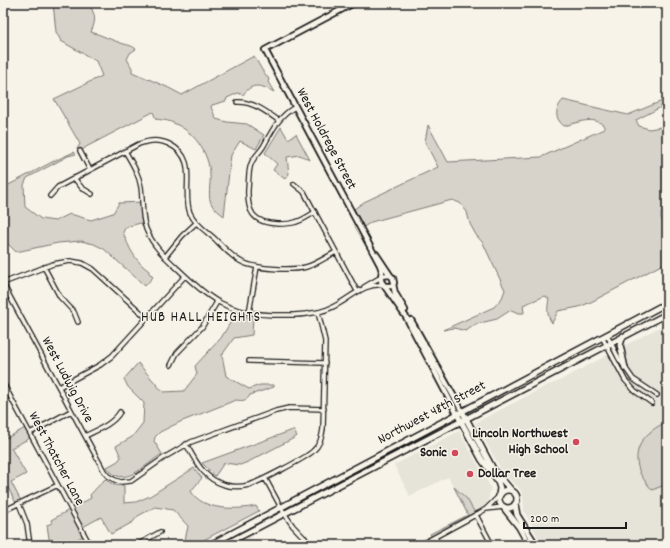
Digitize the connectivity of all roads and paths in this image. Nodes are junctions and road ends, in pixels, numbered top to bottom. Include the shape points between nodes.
1 (354, 3) edge
2 (237, 102) dead end
3 (295, 107) junction
4 (278, 120) junction
5 (80, 151) dead end
6 (125, 151) junction
7 (90, 170) junction
8 (74, 178) junction
9 (294, 184) dead end
10 (92, 194) dead end
11 (50, 196) dead end
12 (315, 212) junction
13 (196, 223) junction
14 (366, 240) junction
15 (336, 252) junction
16 (165, 257) junction
17 (44, 267) junction
18 (257, 267) junction
19 (390, 275) junction
20 (185, 276) junction
21 (381, 276) junction
22 (3, 284) edge
23 (393, 284) junction
24 (384, 286) junction
25 (364, 288) junction
26 (357, 291) junction
27 (217, 302) junction
28 (667, 303) edge
29 (318, 312) junction
30 (249, 313) junction
31 (667, 314) edge
32 (147, 318) junction
33 (78, 322) dead end
34 (605, 336) junction
35 (623, 336) junction
36 (608, 344) junction
37 (249, 361) dead end
38 (325, 363) junction
39 (171, 365) dead end
40 (625, 368) junction
41 (3, 383) edge
42 (59, 387) junction
43 (657, 395) dead end
44 (652, 403) dead end
45 (324, 409) junction
46 (71, 411) junction
47 (120, 412) dead end
48 (459, 412) junction
49 (463, 420) junction
50 (30, 433) junction
51 (85, 436) junction
52 (186, 444) junction
53 (265, 478) junction
54 (58, 485) junction
55 (511, 490) junction
56 (499, 495) junction
57 (19, 504) junction
58 (515, 504) junction
59 (280, 507) junction
60 (503, 507) junction
61 (486, 509) junction
62 (3, 511) edge
63 (284, 513) junction
64 (476, 515) junction
65 (160, 532) dead end
66 (435, 537) junction
67 (305, 538) junction
68 (30, 545) edge
69 (90, 545) edge
70 (137, 545) edge
71 (210, 545) edge
72 (224, 545) edge
73 (295, 545) edge
74 (311, 545) edge
75 (420, 545) edge
76 (439, 545) edge
77 (492, 545) edge
78 (529, 545) edge
79 (536, 545) edge

1 - 3 street, West Holdrege Street via 265,50
2 - 4 street via 254,105
3 - 4 street
3 - 14 street, West Holdrege Street
4 - 12 street via 250,165 249,206 256,218 269,223 292,223
5 - 7 street
6 - 7 street
6 - 13 street via 144,142 154,141 166,143 177,150 185,161 188,174 188,206
6 - 16 street via 140,181 142,214 146,229
7 - 8 street
8 - 10 street via 86,192
8 - 11 street via 58,187
9 - 12 street via 304,192
12 - 15 street
13 - 16 street
13 - 18 street via 237,259
14 - 19 street, West Holdrege Street
14 - 21 street, West Holdrege Street via 381,268
15 - 18 street via 301,268
15 - 26 street
16 - 20 street
17 - 22 street
17 - 32 street via 66,261 87,265
17 - 33 street via 60,297 74,312
18 - 30 street
19 - 21 street
19 - 23 street, West Holdrege Street
20 - 27 street
20 - 32 street
21 - 24 street, West Holdrege Street
21 - 25 street
22 - 42 street, West Ludwig Drive
23 - 24 street
23 - 48 street via 396,295 437,364
24 - 25 street via 373,285
24 - 48 street via 406,318
25 - 26 street
26 - 29 street via 336,305
27 - 30 street
27 - 39 street via 202,326 177,353
28 - 34 main road, Northwest 48th Street
29 - 30 street via 294,315
29 - 38 street via 325,341
31 - 35 main road, Northwest 48th Street
32 - 42 street via 110,358
34 - 36 street
34 - 48 main road, Northwest 48th Street
35 - 36 main road, Northwest 48th Street
35 - 40 main road via 620,345
36 - 40 street
36 - 44 street via 625,380
36 - 49 main road, Northwest 48th Street
37 - 38 street
38 - 45 street
40 - 43 street via 637,383
41 - 50 street, West Thatcher Lane
42 - 46 street, West Ludwig Drive
45 - 52 street via 279,410
45 - 53 street via 322,434 318,445 308,455
46 - 50 street
46 - 51 street, West Ludwig Drive
47 - 51 street via 114,420
48 - 49 main road
48 - 59 main road, Northwest 48th Street
49 - 55 main road via 493,469
49 - 56 main road via 486,466 498,482
49 - 63 main road, Northwest 48th Street
50 - 54 street, West Thatcher Lane
51 - 52 street, West Ludwig Drive via 105,473 118,481 135,479
52 - 53 street via 201,470 220,484 244,486
53 - 59 street
54 - 57 street
54 - 69 street, West Thatcher Lane
55 - 56 main road
55 - 58 main road via 516,496
56 - 60 main road via 499,502
56 - 61 street
57 - 62 street
57 - 68 street via 27,524
58 - 60 main road via 509,508
58 - 79 main road via 517,515
59 - 63 street
59 - 71 main road, Northwest 48th Street
60 - 61 street
60 - 78 main road via 519,526
61 - 64 street
63 - 67 street
63 - 72 main road, Northwest 48th Street
64 - 66 street
64 - 77 street
65 - 70 street
66 - 75 street
66 - 76 street
67 - 73 street
67 - 74 street

